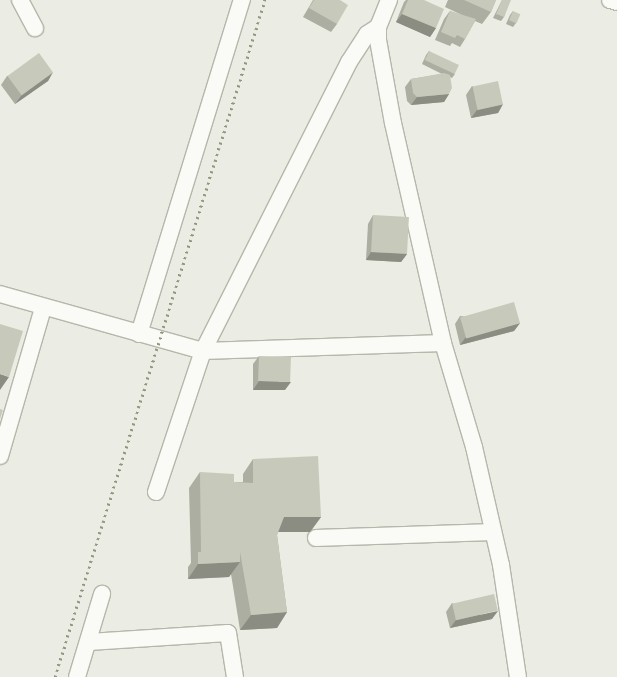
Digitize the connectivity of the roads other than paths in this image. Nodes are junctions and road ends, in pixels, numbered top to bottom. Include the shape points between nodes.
1 (20, 0) edge
2 (242, 0) edge
3 (389, 0) edge
4 (610, 0) edge
5 (617, 2) edge
6 (35, 28) dead end
7 (378, 28) junction
8 (0, 294) edge
9 (43, 308) junction
10 (139, 334) junction
11 (443, 343) junction
12 (203, 351) junction
13 (0, 456) edge
14 (156, 492) dead end
15 (493, 532) junction
16 (316, 538) dead end
17 (102, 594) dead end
18 (89, 642) junction
19 (77, 677) edge
20 (235, 677) edge
21 (518, 677) edge

1 - 6 street
2 - 10 street
3 - 7 street
4 - 5 street
7 - 11 street via 393,123
7 - 12 street via 367,34 348,62
8 - 9 street
9 - 10 street
9 - 13 street
10 - 12 street
11 - 12 street
11 - 15 street via 474,447
12 - 14 street
15 - 16 street
15 - 21 street via 501,565
17 - 18 street
18 - 19 street
18 - 20 street via 228,633

